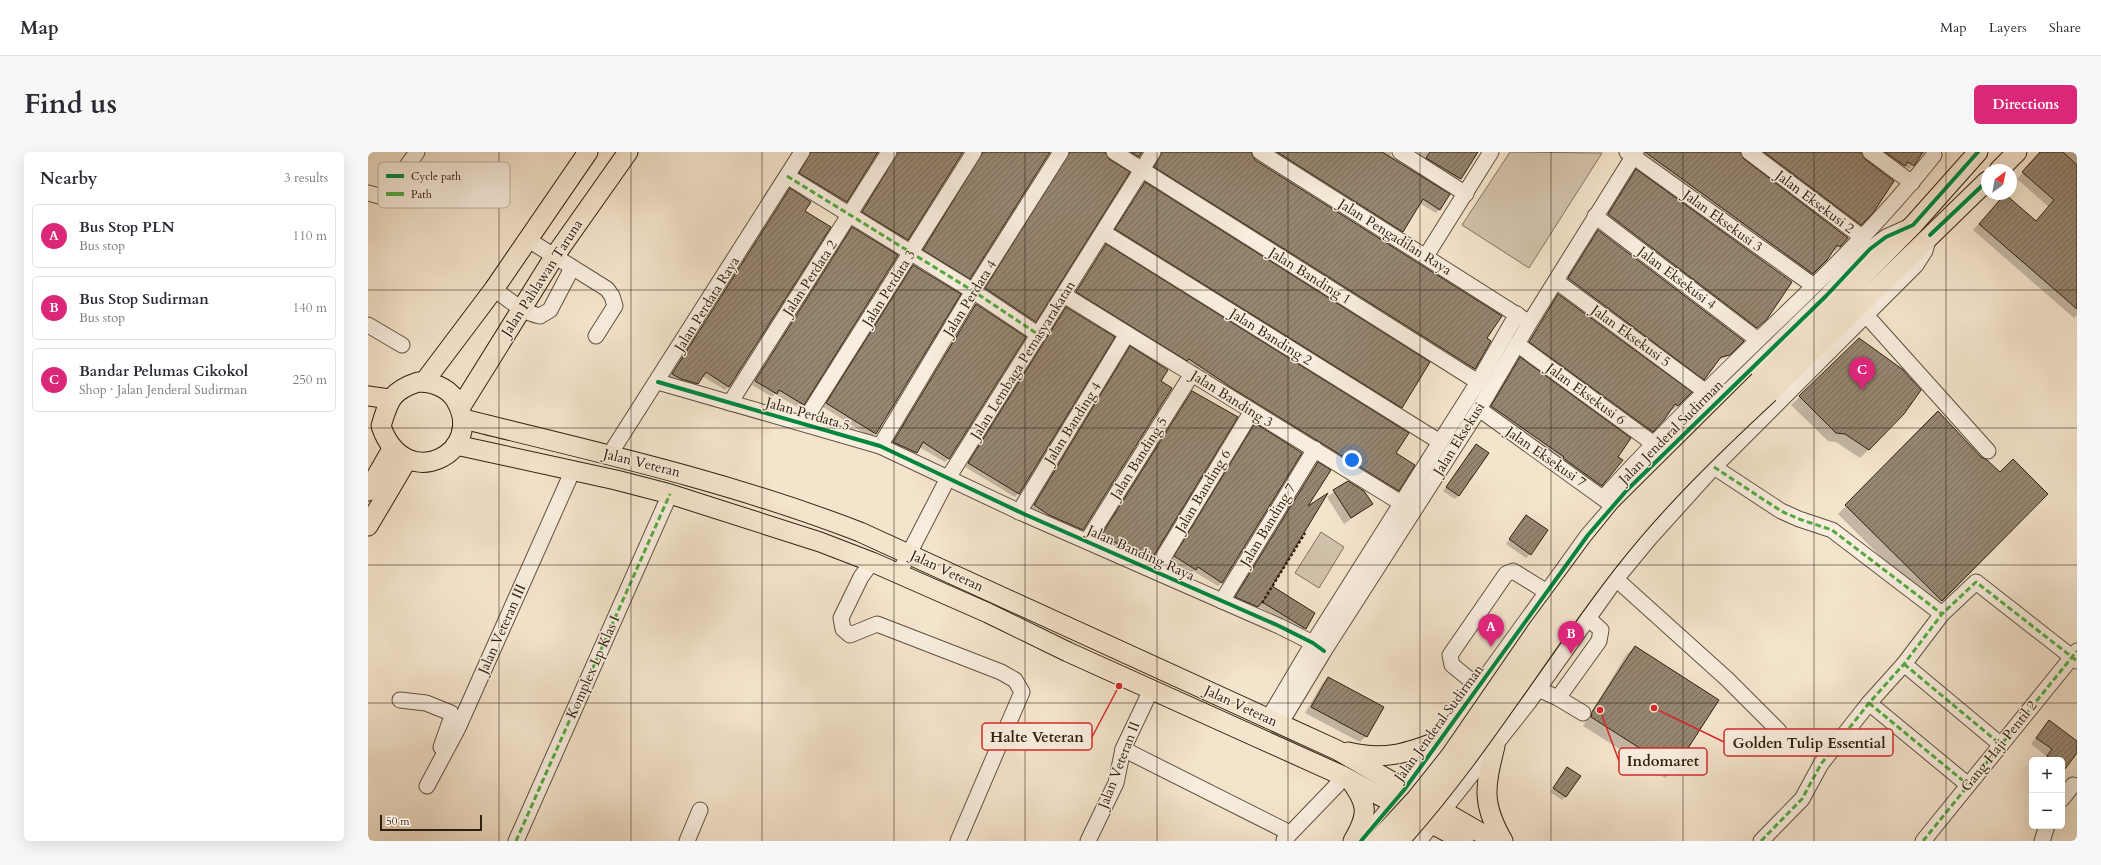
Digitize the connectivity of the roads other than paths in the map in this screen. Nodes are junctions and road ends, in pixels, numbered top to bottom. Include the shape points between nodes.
1 (417, 152) edge
2 (588, 152) edge
3 (628, 152) edge
4 (802, 152) edge
5 (889, 152) edge
6 (974, 152) edge
7 (1061, 152) edge
8 (1114, 152) edge
9 (1153, 152) edge
10 (1260, 152) edge
11 (1400, 152) edge
12 (1491, 152) edge
13 (1749, 152) edge
14 (1870, 152) edge
15 (1978, 152) edge
16 (2017, 152) edge
17 (1632, 153) edge
18 (1934, 155) dead end
19 (410, 162) edge
20 (2005, 164) edge
21 (1142, 170) junction
22 (787, 176) junction
23 (1912, 183) junction
24 (1981, 187) edge
25 (368, 192) edge
26 (1466, 194) junction
27 (378, 196) edge
28 (850, 215) junction
29 (1595, 216) junction
30 (1913, 225) junction
31 (1103, 232) junction
32 (1930, 235) junction
33 (1862, 237) junction
34 (527, 239) junction
35 (911, 253) junction
36 (1426, 256) junction
37 (554, 257) junction
38 (572, 268) junction
39 (1556, 281) junction
40 (1814, 286) junction
41 (494, 289) junction
42 (973, 291) junction
43 (1064, 295) junction
44 (521, 308) junction
45 (1865, 314) junction
46 (1785, 315) junction
47 (1523, 318) junction
48 (368, 325) edge
49 (1796, 325) junction
50 (1127, 334) junction
51 (1039, 335) junction
52 (596, 336) dead end
53 (1758, 340) junction
54 (1517, 344) junction
55 (402, 345) dead end
56 (1192, 374) junction
57 (424, 382) junction
58 (658, 382) junction
59 (1478, 382) junction
60 (1764, 387) junction
61 (1706, 392) junction
62 (368, 396) edge
63 (389, 399) junction
64 (730, 403) junction
65 (1478, 409) junction
66 (1252, 411) junction
67 (462, 413) junction
68 (803, 423) junction
69 (374, 424) edge
70 (1440, 442) junction
71 (1654, 444) junction
72 (456, 445) junction
73 (880, 446) junction
74 (1315, 449) junction
75 (1988, 451) dead end
76 (399, 454) junction
77 (610, 454) junction
78 (1714, 467) junction
79 (573, 470) junction
80 (948, 478) junction
81 (368, 491) edge
82 (670, 494) junction
83 (1608, 502) junction
84 (1401, 503) junction
85 (1019, 512) junction
86 (368, 526) edge
87 (1087, 541) junction
88 (908, 553) junction
89 (872, 562) junction
90 (1155, 571) junction
91 (899, 573) junction
92 (1616, 579) junction
93 (1547, 592) junction
94 (1222, 601) junction
95 (1942, 614) junction
96 (1588, 618) junction
97 (1108, 646) junction
98 (1318, 647) junction
99 (2075, 656) edge
100 (1904, 664) junction
101 (1100, 667) junction
102 (1489, 674) junction
103 (1479, 687) junction
104 (1538, 689) junction
105 (1151, 690) junction
106 (1558, 698) junction
107 (400, 700) dead end
108 (1529, 702) junction
109 (1870, 703) junction
110 (1583, 713) dead end
111 (1274, 721) junction
112 (1780, 731) dead end
113 (1441, 740) junction
114 (2000, 744) junction
115 (1495, 746) junction
116 (1123, 749) junction
117 (1337, 750) junction
118 (440, 762) junction
119 (1346, 778) junction
120 (1967, 784) junction
121 (2073, 785) dead end
122 (427, 786) dead end
123 (2065, 795) edge
124 (1399, 796) junction
125 (700, 810) dead end
126 (1438, 818) junction
127 (2046, 829) edge
128 (1287, 837) edge
129 (516, 841) edge
130 (687, 841) edge
131 (958, 841) edge
132 (1088, 841) edge
133 (1353, 841) edge
134 (1361, 841) edge
135 (1377, 841) edge
136 (1399, 841) edge
137 (1419, 841) edge
138 (1464, 841) edge
139 (1495, 841) edge
140 (1503, 841) edge
141 (1761, 841) edge
142 (1923, 841) edge
143 (2042, 841) edge

1 - 19 street
2 - 34 main road
3 - 37 main road, Jalan Pahlawan Taruna
4 - 22 street, Jalan Perdata Raya
5 - 28 street, Jalan Perdata 2
6 - 35 street, Jalan Perdata 3
7 - 42 street, Jalan Perdata 4
8 - 21 street, Jalan Banding 1
9 - 21 street, Jalan Lembaga Pemasyarakatan
10 - 36 street, Jalan Pengadilan Raya
11 - 26 street
12 - 26 street
13 - 33 street, Jalan Eksekusi 2
14 - 23 street
15 - 30 main road, Jalan Jenderal Sudirman
16 - 20 main road
17 - 29 street, Jalan Eksekusi
17 - 40 street, Jalan Eksekusi 3
18 - 23 street
21 - 31 street, Jalan Lembaga Pemasyarakatan
21 - 59 street, Jalan Banding 1
22 - 28 street
22 - 58 street, Jalan Perdata Raya
23 - 33 street
24 - 32 main road, Jalan Jenderal Sudirman
25 - 27 street
26 - 36 street
28 - 35 street
28 - 64 street, Jalan Perdata 2
29 - 39 street, Jalan Eksekusi
29 - 53 street, Jalan Eksekusi 4
30 - 49 street, Jalan Jenderal Sudirman via 1886,237 1870,249
30 - 60 main road, Jalan Jenderal Sudirman
31 - 43 street, Jalan Lembaga Pemasyarakatan
31 - 70 street, Jalan Banding 2
32 - 45 street, Jalan Jenderal Sudirman via 1925,251 1916,265
32 - 60 main road, Jalan Jenderal Sudirman
33 - 40 street
34 - 37 street
34 - 41 main road
35 - 42 street
35 - 68 street, Jalan Perdata 3
36 - 47 street, Jalan Pengadilan Raya
37 - 38 street
37 - 44 main road, Jalan Pahlawan Taruna
38 - 44 street via 550,310 545,314 533,315
38 - 52 street via 607,289 614,300 615,306
39 - 47 street, Jalan Eksekusi
39 - 61 street, Jalan Eksekusi 5
40 - 46 street
41 - 44 street
41 - 57 main road
42 - 51 street
42 - 73 street, Jalan Perdata 4
43 - 50 street, Jalan Banding 3
43 - 51 street, Jalan Lembaga Pemasyarakatan
44 - 67 main road, Jalan Pahlawan Taruna
45 - 75 street
45 - 78 street, Jalan Jenderal Sudirman
46 - 49 street
46 - 53 street
47 - 54 street, Jalan Eksekusi
47 - 59 street, Jalan Eksekusi
48 - 55 street
49 - 83 street, Jalan Jenderal Sudirman via 1632,484
50 - 56 street, Jalan Banding 3
50 - 85 street, Jalan Banding 4
51 - 80 street, Jalan Lembaga Pemasyarakatan
53 - 61 street
54 - 65 street, Jalan Eksekusi
54 - 71 street, Jalan Eksekusi 6
56 - 66 street, Jalan Banding 3
56 - 87 street, Jalan Banding 5
57 - 63 main road via 401,387
57 - 67 main road via 439,385 452,394
58 - 64 street, Jalan Perdata 5
58 - 77 street, Jalan Perdata Raya
59 - 70 street, Jalan Eksekusi
60 - 135 main road, Jalan Jenderal Sudirman, bridge via 1669,469 1612,530 1537,630 1450,755
60 - 136 main road, Jalan Jenderal Sudirman, bridge via 1607,562 1473,749
61 - 71 street
62 - 63 main road
63 - 69 main road
64 - 68 street, Jalan Perdata 5
65 - 83 street, Jalan Eksekusi 7
65 - 98 street, Jalan Eksekusi
66 - 74 street, Jalan Banding 3
66 - 90 street, Jalan Banding 6
67 - 72 main road via 462,433
67 - 77 main road, Jalan Veteran
68 - 73 street, Jalan Perdata 5
69 - 76 main road
70 - 84 street, Jalan Eksekusi
71 - 83 street
72 - 76 main road via 443,458 425,463
72 - 79 main road, Jalan Veteran
73 - 80 street, Jalan Perdata 5
74 - 84 street, Jalan Banding 3
74 - 94 street, Jalan Banding 7
76 - 81 main road
76 - 86 main road
77 - 88 main road, Jalan Veteran via 749,493 819,516
78 - 92 street, Jalan Jenderal Sudirman via 1688,493
78 - 95 street via 1781,511 1832,530
79 - 82 main road, Jalan Veteran
79 - 118 street, Jalan Veteran III
80 - 85 street, Jalan Banding Raya
80 - 88 street, Jalan Lembaga Pemasyarakatan
82 - 89 main road, Jalan Veteran
82 - 129 street, Komplex Lp Klas I
83 - 93 street, Jalan Jenderal Sudirman via 1588,536
84 - 98 street, Jalan Eksekusi
85 - 87 street, Jalan Banding Raya
87 - 90 street, Jalan Banding Raya
88 - 91 street, Jalan Lembaga Pemasyarakatan
88 - 97 main road, Jalan Veteran
89 - 91 main road, Jalan Veteran
89 - 131 street via 861,578 842,618 843,629 850,635 877,624 1002,672 1015,680 1022,692
90 - 94 street, Jalan Banding Raya
91 - 101 main road, Jalan Veteran
92 - 96 street, Jalan Jenderal Sudirman
92 - 112 street via 1727,679
93 - 102 street, Jalan Jenderal Sudirman
93 - 103 street via 1513,571 1506,574 1450,655 1452,665
94 - 98 street, Jalan Banding Raya
95 - 99 street via 1976,582
95 - 100 street
96 - 104 street, Jalan Jenderal Sudirman
96 - 106 street via 1601,630 1599,642
97 - 101 main road
97 - 111 main road, Jalan Veteran
98 - 111 street, Jalan Eksekusi
99 - 114 street, Gang Haji Pentil 2
100 - 109 street
100 - 114 street
101 - 105 main road, Jalan Veteran
102 - 103 street, Jalan Jenderal Sudirman
102 - 108 street via 1490,690 1497,697 1514,704
103 - 113 street, Jalan Jenderal Sudirman
104 - 106 street
104 - 108 street, Jalan Jenderal Sudirman
105 - 116 street, Jalan Veteran II
105 - 119 main road, Jalan Veteran
106 - 110 street
107 - 118 street via 426,703 451,713 441,744
108 - 115 street, Jalan Jenderal Sudirman
109 - 120 street
109 - 141 street via 1821,764 1802,799
111 - 117 main road, Jalan Veteran
113 - 117 main road via 1392,756 1366,756
113 - 124 street, Jalan Jenderal Sudirman
114 - 120 street, Gang Haji Pentil 2
115 - 126 street, Jalan Jenderal Sudirman
115 - 140 main road via 1486,784 1488,812
116 - 128 street
116 - 132 street, Jalan Veteran II via 1116,783
117 - 124 main road, Jalan Veteran
118 - 122 street, Jalan Veteran III
119 - 124 main road, Jalan Veteran
119 - 128 street
119 - 133 main road via 1360,794 1364,804 1362,826
120 - 142 street, Gang Haji Pentil 2
121 - 123 street
124 - 126 main road
124 - 134 street, Jalan Jenderal Sudirman
125 - 130 street
126 - 137 street, Jalan Jenderal Sudirman
126 - 138 main road
126 - 139 main road
127 - 143 street

